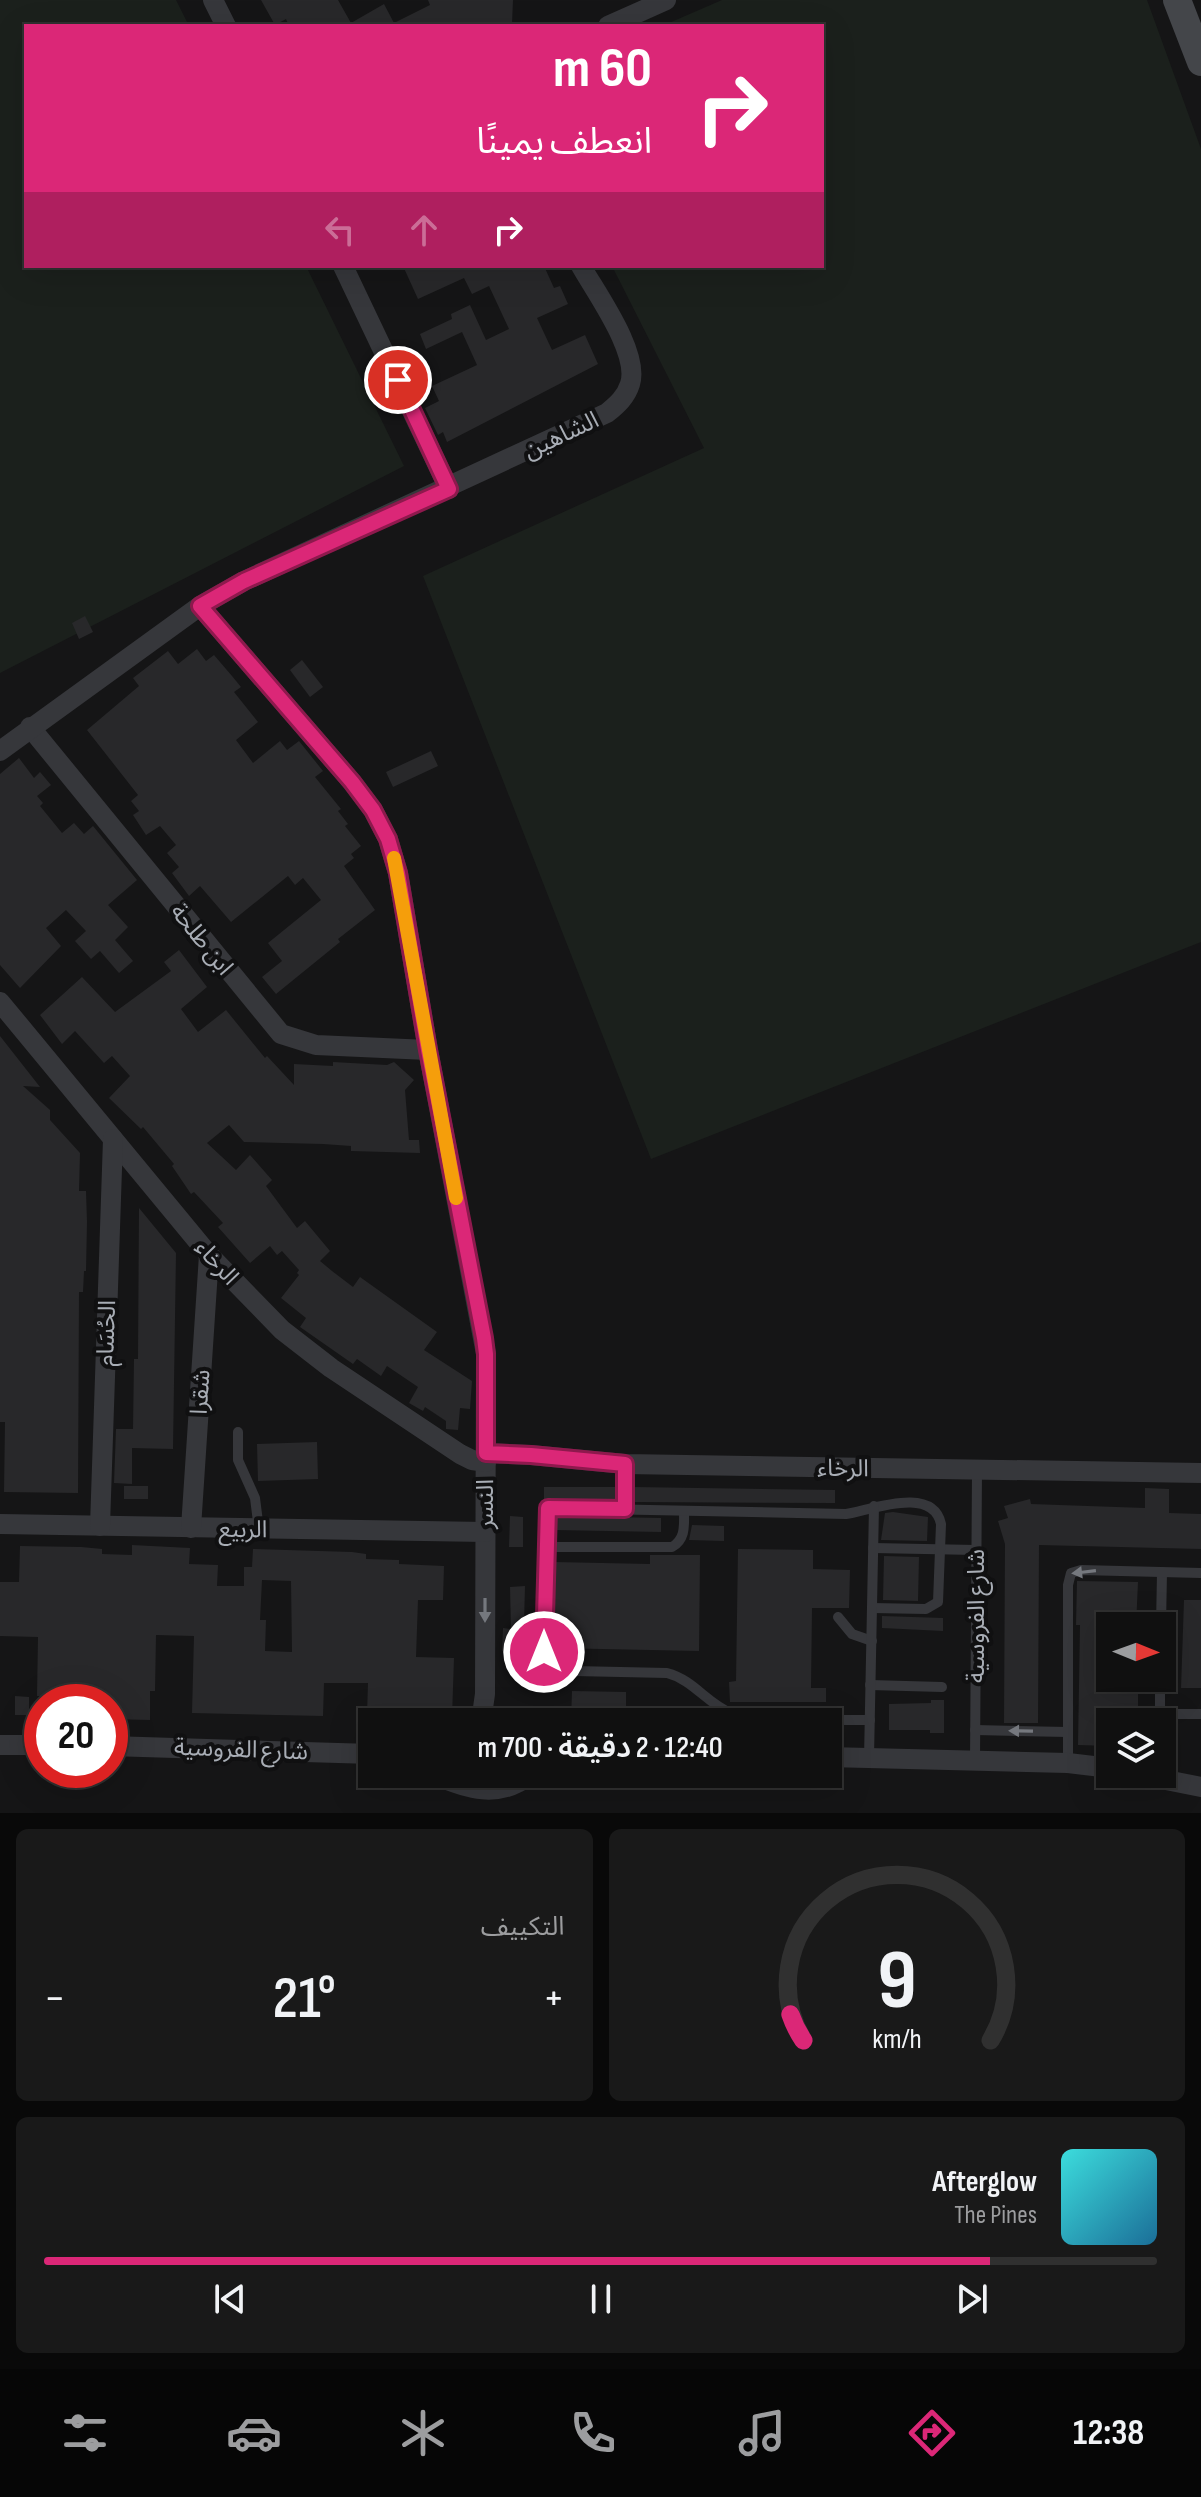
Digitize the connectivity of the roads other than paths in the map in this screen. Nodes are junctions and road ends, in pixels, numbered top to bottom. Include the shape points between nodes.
1 (213, 0) edge
2 (666, 0) edge
3 (1177, 0) edge
4 (225, 24) edge
5 (612, 24) edge
6 (1201, 62) edge
7 (344, 268) edge
8 (582, 268) edge
9 (449, 489) junction
10 (200, 606) junction
11 (30, 727) junction
12 (0, 751) edge
13 (0, 1002) edge
14 (428, 1050) junction
15 (113, 1139) junction
16 (209, 1255) junction
17 (238, 1432) dead end
18 (486, 1458) junction
19 (625, 1464) junction
20 (977, 1471) junction
21 (1201, 1473) edge
22 (874, 1506) junction
23 (625, 1509) junction
24 (684, 1511) junction
25 (0, 1524) edge
26 (100, 1526) junction
27 (191, 1528) junction
28 (259, 1530) junction
29 (485, 1532) junction
30 (546, 1547) junction
31 (873, 1548) junction
32 (940, 1549) junction
33 (976, 1550) junction
34 (1162, 1572) junction
35 (1201, 1573) edge
36 (872, 1608) junction
37 (1161, 1612) edge
38 (838, 1617) dead end
39 (872, 1641) junction
40 (870, 1685) junction
41 (942, 1687) dead end
42 (484, 1708) edge
43 (1201, 1714) edge
44 (1176, 1716) edge
45 (870, 1720) junction
46 (975, 1730) junction
47 (1068, 1732) junction
48 (0, 1745) edge
49 (24, 1745) edge
50 (128, 1747) edge
51 (358, 1754) edge
52 (842, 1757) edge
53 (869, 1758) junction
54 (975, 1762) junction
55 (1068, 1763) junction
56 (1096, 1766) edge
57 (1176, 1781) edge
58 (1201, 1787) edge
59 (465, 1788) edge
60 (503, 1788) edge

1 - 4 street
2 - 5 street
3 - 6 street
7 - 9 street
8 - 9 street, الشاهين via 625,344 631,382 623,399 607,413
9 - 10 street
10 - 11 street
10 - 14 street, النسر via 352,782 388,839
11 - 12 street
11 - 14 street, ابن طلحة via 281,1034 316,1045
13 - 15 street, الرخاء
14 - 18 street, النسر via 486,1354
15 - 16 street, الرخاء
15 - 26 street, الحُسَام
16 - 18 street, الرخاء via 305,1350 466,1457
16 - 27 street, شقرا
17 - 28 lane via 238,1460 255,1498
18 - 19 street, الرخاء via 531,1455
18 - 29 street, النسر
19 - 20 street, الرخاء
19 - 23 lane
20 - 21 street, الرخاء
20 - 33 lane, شارع الفروسية
22 - 24 lane via 846,1514
22 - 31 lane
22 - 32 lane via 928,1505 941,1524
23 - 24 lane
23 - 30 lane via 548,1508
24 - 30 lane via 684,1534 672,1547
25 - 26 street, الربيع
26 - 27 street, الربيع
27 - 28 street, الربيع
28 - 29 street, الربيع
29 -> 42 street, النسر
30 - 45 lane via 543,1646 558,1667 679,1676 722,1709 743,1717
31 - 32 lane
31 - 36 lane
32 - 33 lane
32 - 36 lane via 934,1606
33 - 46 lane, شارع الفروسية
34 - 35 lane
34 - 37 lane
34 -> 47 lane via 1071,1573
36 - 39 lane
38 - 39 lane via 852,1634
39 - 40 lane
40 - 41 lane
40 - 45 lane
43 - 44 lane
45 - 53 lane
47 -> 46 lane
46 - 54 lane, شارع الفروسية
47 - 55 lane
48 - 49 street
50 - 51 street, شارع الفروسية
52 - 53 street
53 - 54 street
54 - 55 street
55 - 56 street
57 - 58 street
59 - 60 street

